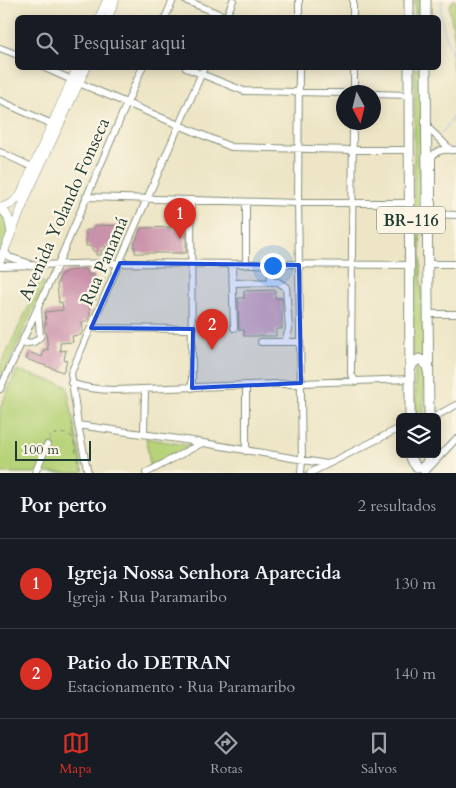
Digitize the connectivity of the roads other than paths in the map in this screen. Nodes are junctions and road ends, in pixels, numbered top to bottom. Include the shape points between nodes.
1 (107, 0) edge
2 (116, 0) edge
3 (173, 0) edge
4 (185, 0) edge
5 (233, 0) edge
6 (299, 0) edge
7 (353, 0) edge
8 (409, 0) edge
9 (426, 0) edge
10 (100, 15) edge
11 (109, 15) edge
12 (166, 15) edge
13 (222, 15) edge
14 (228, 15) edge
15 (299, 15) edge
16 (353, 15) edge
17 (409, 15) edge
18 (426, 15) edge
19 (0, 48) edge
20 (15, 54) edge
21 (50, 70) edge
22 (77, 70) edge
23 (84, 70) edge
24 (141, 70) edge
25 (299, 70) edge
26 (354, 70) edge
27 (409, 70) edge
28 (426, 70) edge
29 (202, 71) edge
30 (75, 81) junction
31 (354, 85) edge
32 (300, 93) junction
33 (336, 93) edge
34 (381, 94) edge
35 (410, 95) junction
36 (0, 101) edge
37 (127, 104) junction
38 (52, 124) junction
39 (178, 126) junction
40 (426, 126) junction
41 (353, 130) edge
42 (298, 149) junction
43 (354, 150) junction
44 (410, 150) junction
45 (454, 150) edge
46 (0, 152) edge
47 (32, 167) junction
48 (86, 197) junction
49 (146, 200) junction
50 (191, 201) junction
51 (246, 202) junction
52 (353, 203) junction
53 (298, 204) junction
54 (411, 204) junction
55 (0, 209) edge
56 (456, 215) edge
57 (11, 230) junction
58 (4, 250) junction
59 (0, 261) edge
60 (58, 264) junction
61 (120, 264) junction
62 (192, 264) junction
63 (232, 264) junction
64 (352, 264) junction
65 (427, 264) junction
66 (456, 264) edge
67 (36, 265) junction
68 (246, 265) junction
69 (270, 265) junction
70 (299, 265) junction
71 (410, 265) junction
72 (0, 266) edge
73 (271, 282) junction
74 (233, 284) junction
75 (38, 307) junction
76 (428, 314) junction
77 (456, 314) edge
78 (91, 328) junction
79 (234, 328) dead end
80 (193, 329) junction
81 (261, 342) dead end
82 (285, 342) junction
83 (300, 342) junction
84 (20, 344) junction
85 (410, 376) junction
86 (428, 376) junction
87 (356, 382) junction
88 (72, 383) junction
89 (301, 384) junction
90 (246, 386) junction
91 (192, 388) junction
92 (0, 389) edge
93 (145, 389) junction
94 (456, 405) edge
95 (410, 413) edge
96 (429, 413) edge
97 (441, 413) edge
98 (78, 425) junction
99 (396, 430) edge
100 (144, 434) junction
101 (456, 440) edge
102 (192, 444) junction
103 (46, 445) road end
104 (246, 451) junction
105 (410, 458) edge
106 (411, 458) edge
107 (428, 458) edge
108 (429, 458) edge
109 (302, 460) junction
110 (327, 464) junction
111 (428, 471) edge
112 (35, 473) edge
113 (88, 473) edge
114 (146, 473) edge
115 (301, 473) edge
116 (310, 473) edge
117 (410, 473) edge

1 - 10 main road
2 - 11 main road
3 - 12 street
4 - 13 street
5 - 14 street
6 - 15 street
7 - 16 street
8 - 17 highway
9 - 18 highway
19 - 20 street
21 - 30 street
22 - 30 main road
23 - 30 main road
24 - 37 street, Avenida Yolando Fonseca
25 - 32 street
26 - 31 street
27 - 35 highway, BR-116
28 - 40 highway, BR-116
29 - 32 street via 244,91
29 - 39 street, Rua Panamá
30 - 37 street
30 - 38 main road
30 - 57 main road
32 - 33 street
32 - 42 street
34 - 35 street
35 - 44 highway, BR-116
36 - 38 street
37 - 39 street
37 - 48 street, Avenida Yolando Fonseca
38 - 47 main road
39 - 42 street via 231,147
39 - 49 street, Rua Panamá
40 - 45 street
40 - 65 highway, BR-116
41 - 43 street
42 - 43 street
42 - 53 street
43 - 44 street
43 - 52 street
44 - 54 highway, BR-116
45 - 56 street via 439,150 432,156 432,214
46 - 47 street
47 - 55 main road via 20,196
48 - 49 street
48 - 60 street, Avenida Yolando Fonseca
49 - 50 street
49 - 61 street, Rua Panamá
50 - 51 street
50 - 62 street
51 - 53 street
51 - 68 street
52 - 53 street
52 - 54 street
52 - 64 street
53 - 70 street
54 - 71 highway, BR-116
55 - 57 main road via 9,217
57 - 58 main road
58 - 59 main road
58 - 67 street via 9,257
60 - 61 street
60 - 67 street
60 - 75 street, Avenida Yolando Fonseca
61 - 62 street
61 - 78 street, Rua Panamá
62 - 63 street
62 - 80 street
63 - 68 street
63 - 74 street
64 - 70 street
64 - 71 street
64 - 87 street via 351,374
65 - 66 street
65 - 76 highway, BR-116
67 - 72 street
68 - 69 street
69 - 70 street
69 - 73 street
70 - 83 street
71 - 85 highway, BR-116
73 - 74 street
73 - 82 street via 286,287 289,329
74 - 79 street
75 - 84 street, Avenida Yolando Fonseca
75 - 84 street via 40,337 34,342
76 - 77 street
76 - 86 highway, BR-116
78 - 80 street
78 - 88 street, Rua Panamá via 73,366
80 - 91 street
81 - 82 street
82 - 83 street
83 - 89 street
84 - 92 street, Avenida Yolando Fonseca
85 - 86 highway via 413,363 419,359 426,364
85 - 87 street
85 - 95 highway
86 - 96 highway, BR-116
87 - 89 street
88 - 93 street via 99,390
88 - 98 street, Rua Panamá
89 - 90 street
89 - 109 street
90 - 91 street
90 - 104 street
91 - 93 street
93 - 100 street
94 - 97 street
98 - 100 street
98 - 113 street, Rua Panamá
99 - 110 street
100 - 102 street
101 - 111 street
102 - 104 street
102 - 114 street
103 - 112 street
104 - 109 street
105 - 117 highway
106 - 107 highway via 413,464 420,468 426,465
108 - 111 highway
109 - 110 street
109 - 115 street
110 - 116 street

